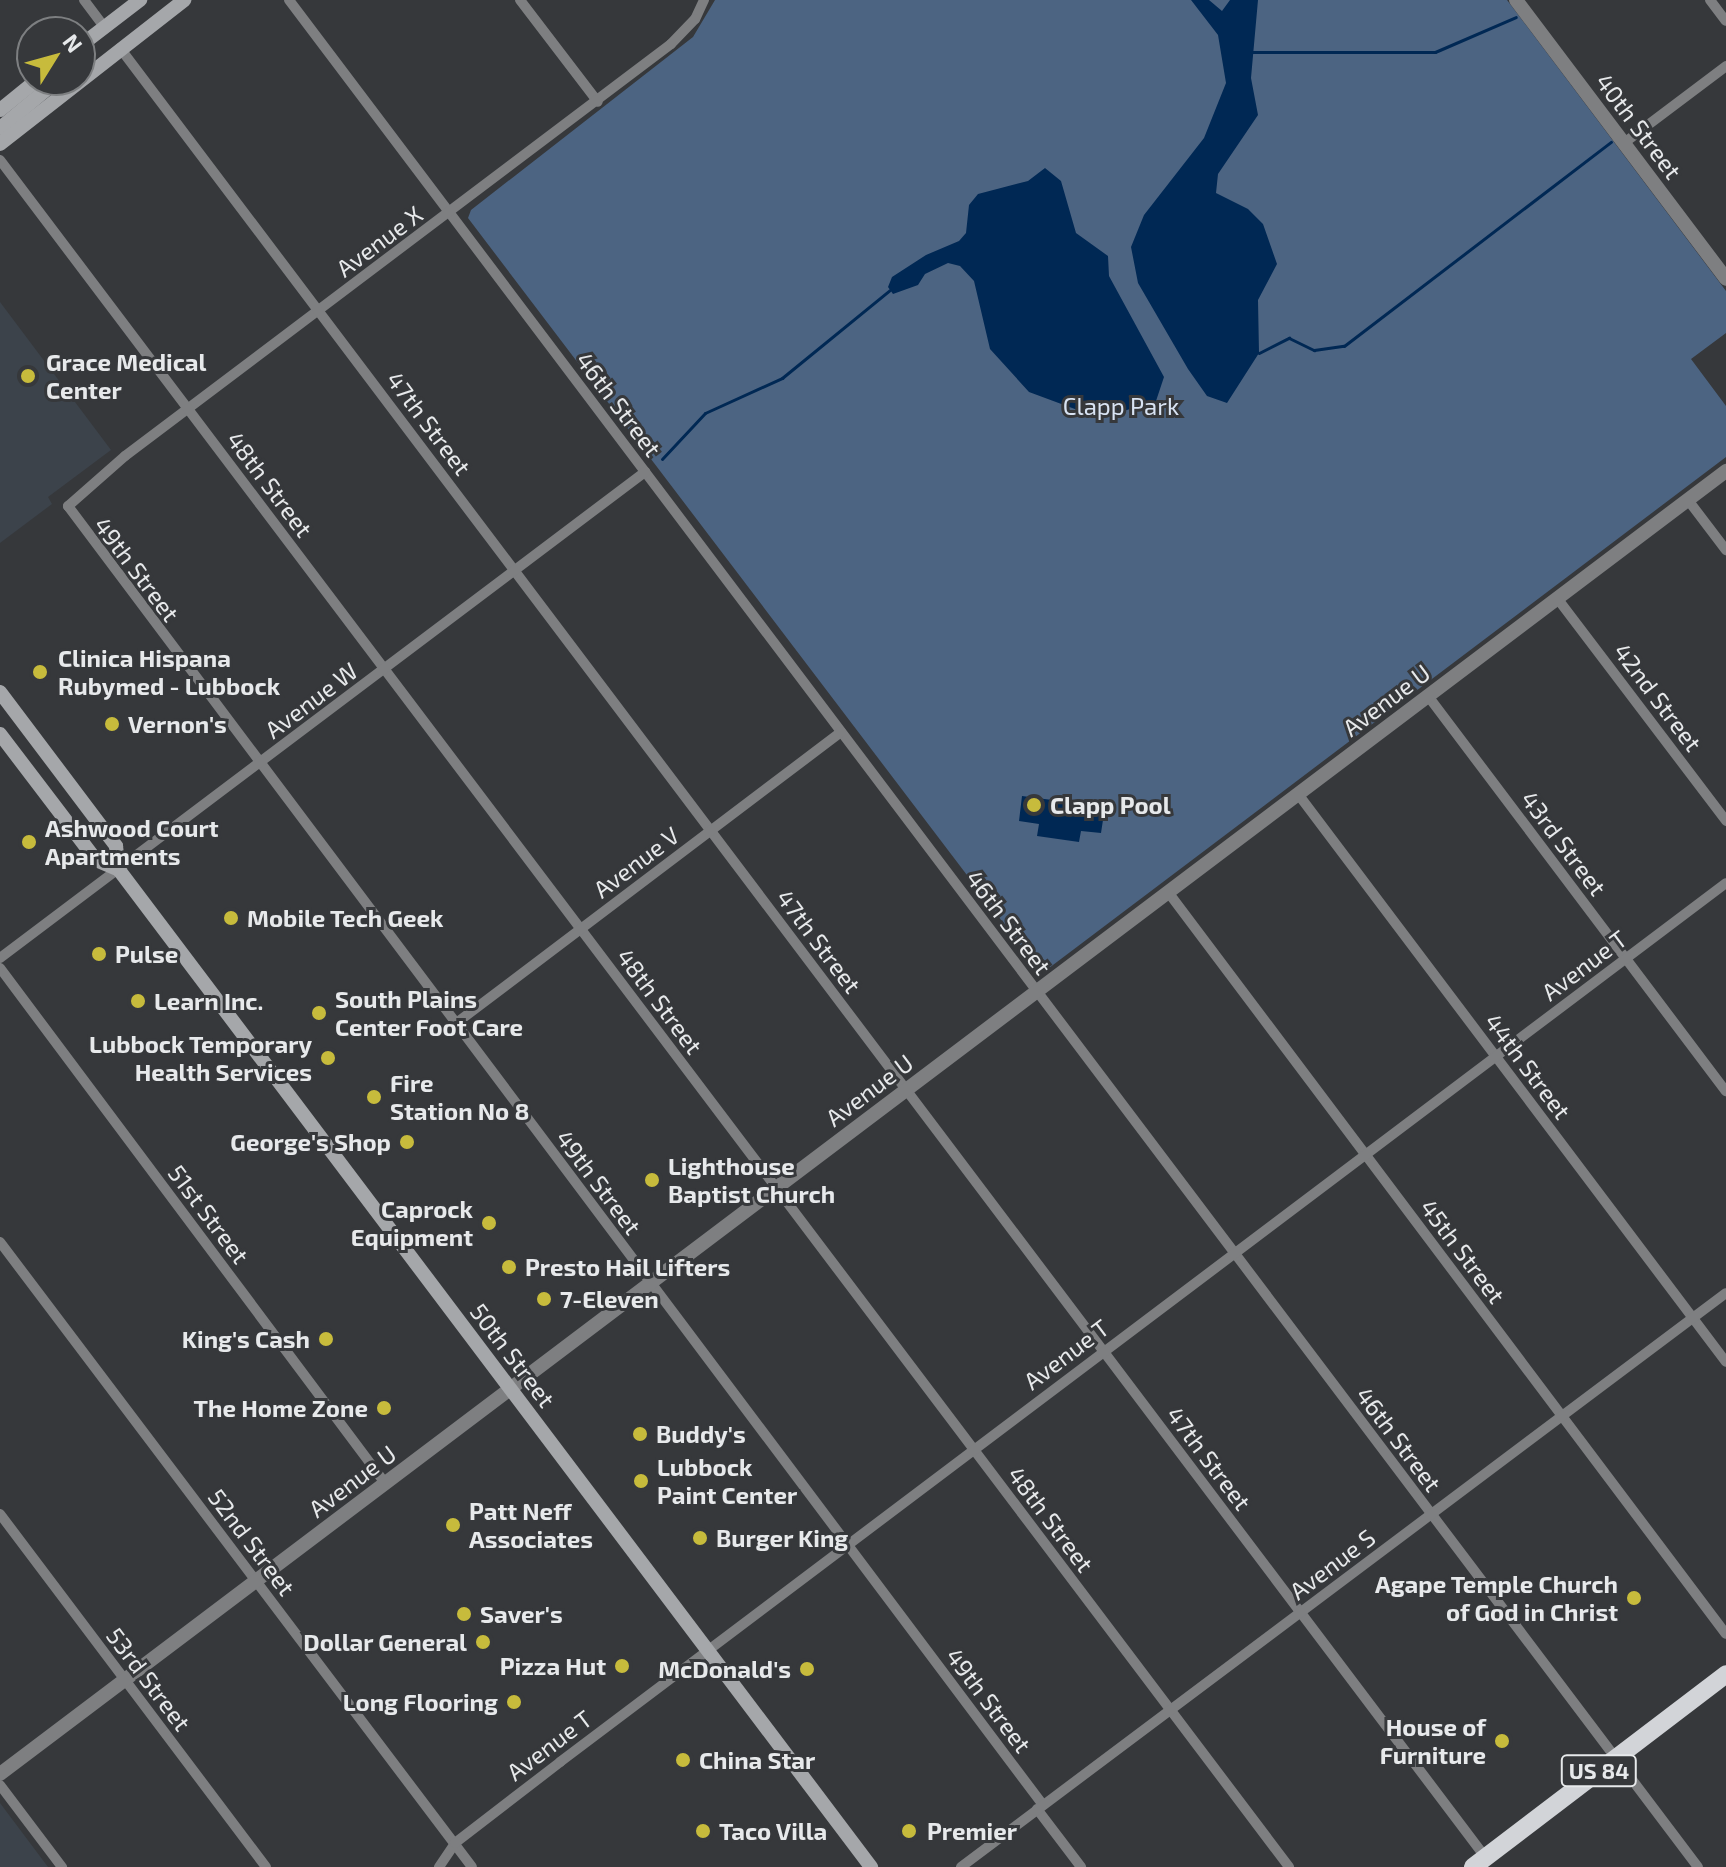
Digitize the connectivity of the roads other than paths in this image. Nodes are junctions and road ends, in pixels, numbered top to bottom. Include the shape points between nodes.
1 (84, 0) edge
2 (140, 0) edge
3 (184, 0) edge
4 (289, 0) edge
5 (520, 0) edge
6 (704, 0) edge
7 (1516, 0) edge
8 (1710, 0) edge
9 (1726, 21) edge
10 (104, 27) junction
11 (96, 33) edge
12 (96, 37) edge
13 (120, 48) junction
14 (1726, 66) edge
15 (17, 96) edge
16 (39, 96) edge
17 (598, 102) junction
18 (0, 110) edge
19 (0, 128) edge
20 (1624, 143) junction
21 (0, 144) edge
22 (0, 160) edge
23 (450, 213) junction
24 (1723, 269) edge
25 (319, 311) junction
26 (188, 409) junction
27 (1726, 471) edge
28 (645, 472) junction
29 (1688, 500) junction
30 (68, 506) joint
31 (1726, 550) edge
32 (515, 571) junction
33 (1557, 598) junction
34 (385, 669) junction
35 (0, 692) edge
36 (1428, 696) junction
37 (841, 732) junction
38 (0, 734) edge
39 (259, 765) junction
40 (1298, 794) junction
41 (1726, 821) edge
42 (711, 830) junction
43 (119, 870) junction
44 (1726, 883) edge
45 (1168, 892) junction
46 (580, 929) junction
47 (0, 958) edge
48 (1626, 958) junction
49 (0, 968) edge
50 (1037, 991) junction
51 (455, 1024) junction
52 (1495, 1056) junction
53 (906, 1090) junction
54 (1726, 1091) edge
55 (1365, 1154) junction
56 (776, 1188) junction
57 (0, 1242) edge
58 (1233, 1252) junction
59 (650, 1283) junction
60 (1726, 1293) edge
61 (1693, 1319) junction
62 (1103, 1351) junction
63 (1726, 1362) edge
64 (510, 1389) junction
65 (1563, 1417) junction
66 (974, 1450) junction
67 (385, 1483) junction
68 (0, 1514) edge
69 (1431, 1514) junction
70 (848, 1546) junction
71 (256, 1581) junction
72 (1300, 1612) junction
73 (1726, 1634) edge
74 (708, 1651) junction
75 (1726, 1674) edge
76 (125, 1680) junction
77 (1171, 1711) junction
78 (1615, 1758) junction
79 (0, 1774) edge
80 (0, 1785) edge
81 (1040, 1807) junction
82 (455, 1843) junction
83 (1479, 1862) edge
84 (62, 1867) edge
85 (266, 1867) edge
86 (439, 1867) edge
87 (472, 1867) edge
88 (871, 1867) edge
89 (961, 1867) edge
90 (1081, 1867) edge
91 (1289, 1867) edge
92 (1698, 1867) edge

1 - 10 street
2 - 10 main road
3 - 13 main road
4 - 23 street, 46th Street
5 - 17 street
6 - 17 street, Avenue X via 686,31
7 - 20 street, 40th Street
8 - 9 street
10 - 11 main road
10 - 12 main road
13 - 21 main road
13 - 25 street, 47th Street
14 - 20 street
15 - 18 main road
16 - 19 main road
17 - 23 street, Avenue X
20 - 24 street, 40th Street
22 - 26 street, 48th Street
23 - 25 street, Avenue X
23 - 28 street, 46th Street
25 - 26 street, Avenue X
25 - 32 street, 47th Street
26 - 30 street, Avenue X
26 - 34 street, 48th Street
27 - 29 street, Avenue U
28 - 32 street, Avenue W
28 - 37 street, 46th Street
29 - 31 street
29 - 33 street, Avenue U
30 - 39 street, 49th Street
32 - 34 street, Avenue W
32 - 42 street, 47th Street
33 - 36 street, Avenue U
33 - 41 street, 42nd Street
34 - 39 street, Avenue W
34 - 46 street, 48th Street
35 - 43 main road, 50th Street via 116,846
36 - 40 street, Avenue U
36 - 48 street, 43rd Street
37 - 42 street, Avenue V
37 - 50 street, 46th Street
38 - 43 main road, 50th Street via 96,860
39 - 43 street, Avenue W
39 - 51 street, 49th Street
40 - 45 street, Avenue U
40 - 52 street, 44th Street
42 - 46 street, Avenue V
42 - 53 street, 47th Street
43 - 47 street, Avenue W
43 - 64 main road, 50th Street
44 - 48 street, Avenue T
45 - 50 street, Avenue U
45 - 55 street, 45th Street
46 - 51 street, Avenue V
46 - 56 street, 48th Street
48 - 52 street, Avenue T
48 - 54 street, 43rd Street
49 - 67 street, 51st Street
50 - 53 street, Avenue U
50 - 58 street, 46th Street
51 - 59 street, 49th Street
52 - 55 street, Avenue T
52 - 61 street, 44th Street
53 - 56 street, Avenue U
53 - 62 street, 47th Street
55 - 58 street, Avenue T
55 - 65 street, 45th Street
56 - 59 street, Avenue U
56 - 66 street, 48th Street
57 - 71 street, 52nd Street
58 - 62 street, Avenue T
58 - 69 street, 46th Street
59 - 64 street, Avenue U
59 - 70 street, 49th Street
60 - 61 street, Avenue S
61 - 63 street, 44th Street
61 - 65 street, Avenue S
62 - 66 street, Avenue T
62 - 72 street, 47th Street
64 - 67 street, Avenue U
64 - 74 main road, 50th Street
65 - 69 street, Avenue S
65 - 73 street, 45th Street
66 - 70 street, Avenue T
66 - 77 street, 48th Street
67 - 71 street, Avenue U
68 - 76 street, 53rd Street
69 - 72 street, Avenue S
69 - 78 street, 46th Street
70 - 74 street, Avenue T
70 - 81 street, 49th Street
71 - 76 street, Avenue U
71 - 82 street, 52nd Street
72 - 77 street, Avenue S
72 - 83 street, 47th Street
74 - 82 street, Avenue T
74 - 88 main road, 50th Street
75 - 78 highway, US 84
76 - 79 street, Avenue U
76 - 85 street, 53rd Street
77 - 81 street, Avenue S
77 - 91 street, 48th Street
78 - 83 highway, US 84
78 - 92 street, 46th Street
80 - 84 street
81 - 89 street, Avenue S
81 - 90 street, 49th Street
82 - 86 street, Avenue T
82 - 87 street, 52nd Street

